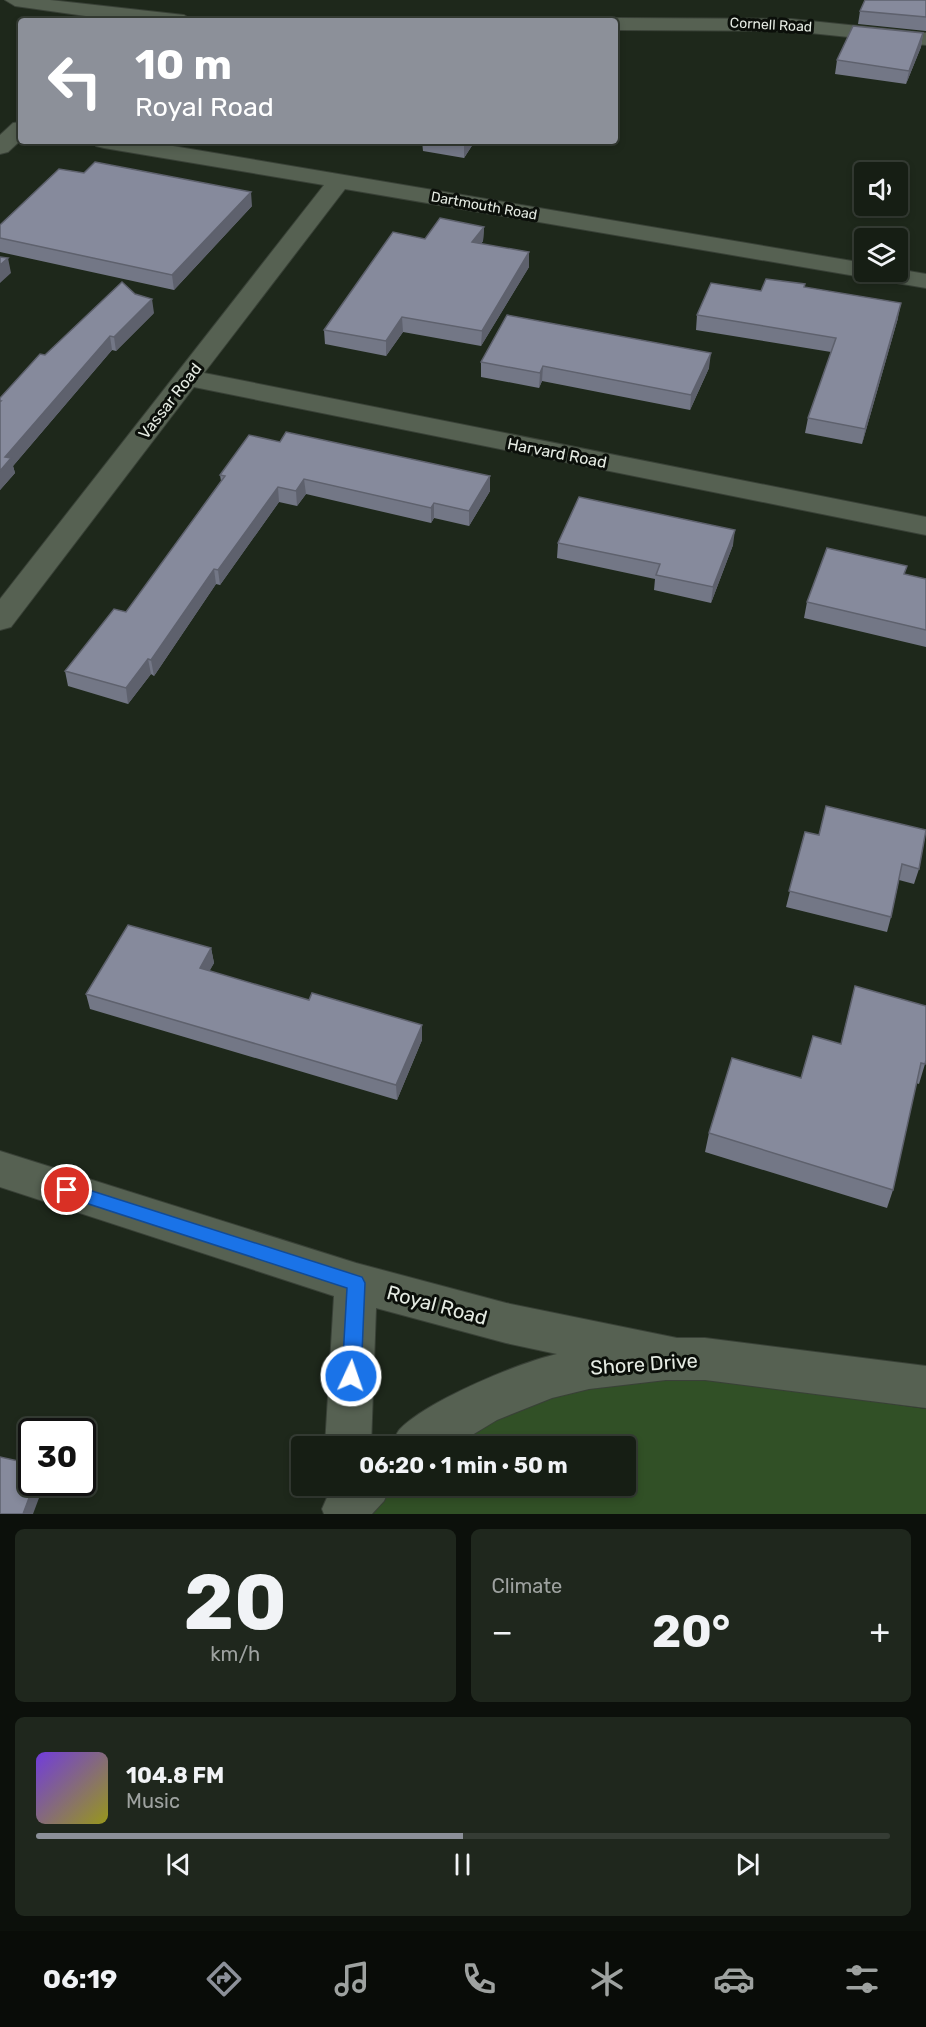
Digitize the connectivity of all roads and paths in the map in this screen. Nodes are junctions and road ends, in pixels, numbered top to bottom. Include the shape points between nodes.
1 (15, 0) edge
2 (123, 18) edge
3 (618, 24) edge
4 (926, 39) edge
5 (18, 131) edge
6 (122, 144) edge
7 (0, 147) edge
8 (339, 181) junction
9 (854, 268) edge
10 (908, 278) edge
11 (926, 281) edge
12 (188, 378) junction
13 (926, 526) edge
14 (0, 620) edge
15 (0, 1169) edge
16 (356, 1283) junction
17 (673, 1357) junction
18 (926, 1387) edge
19 (348, 1436) edge
20 (428, 1436) edge

1 - 2 street
3 - 4 street, Cornell Road via 790,25
5 - 7 street
6 - 8 street, Dartmouth Road
8 - 9 street, Dartmouth Road
8 - 12 street, Vassar Road
10 - 11 street
12 - 13 street, Harvard Road
12 - 14 street, Vassar Road
15 - 16 street, Royal Road
16 - 17 street, Royal Road via 506,1323
16 - 19 street
17 - 18 street, Shore Drive
17 - 20 street, Shore Drive via 590,1366 515,1387 445,1423

